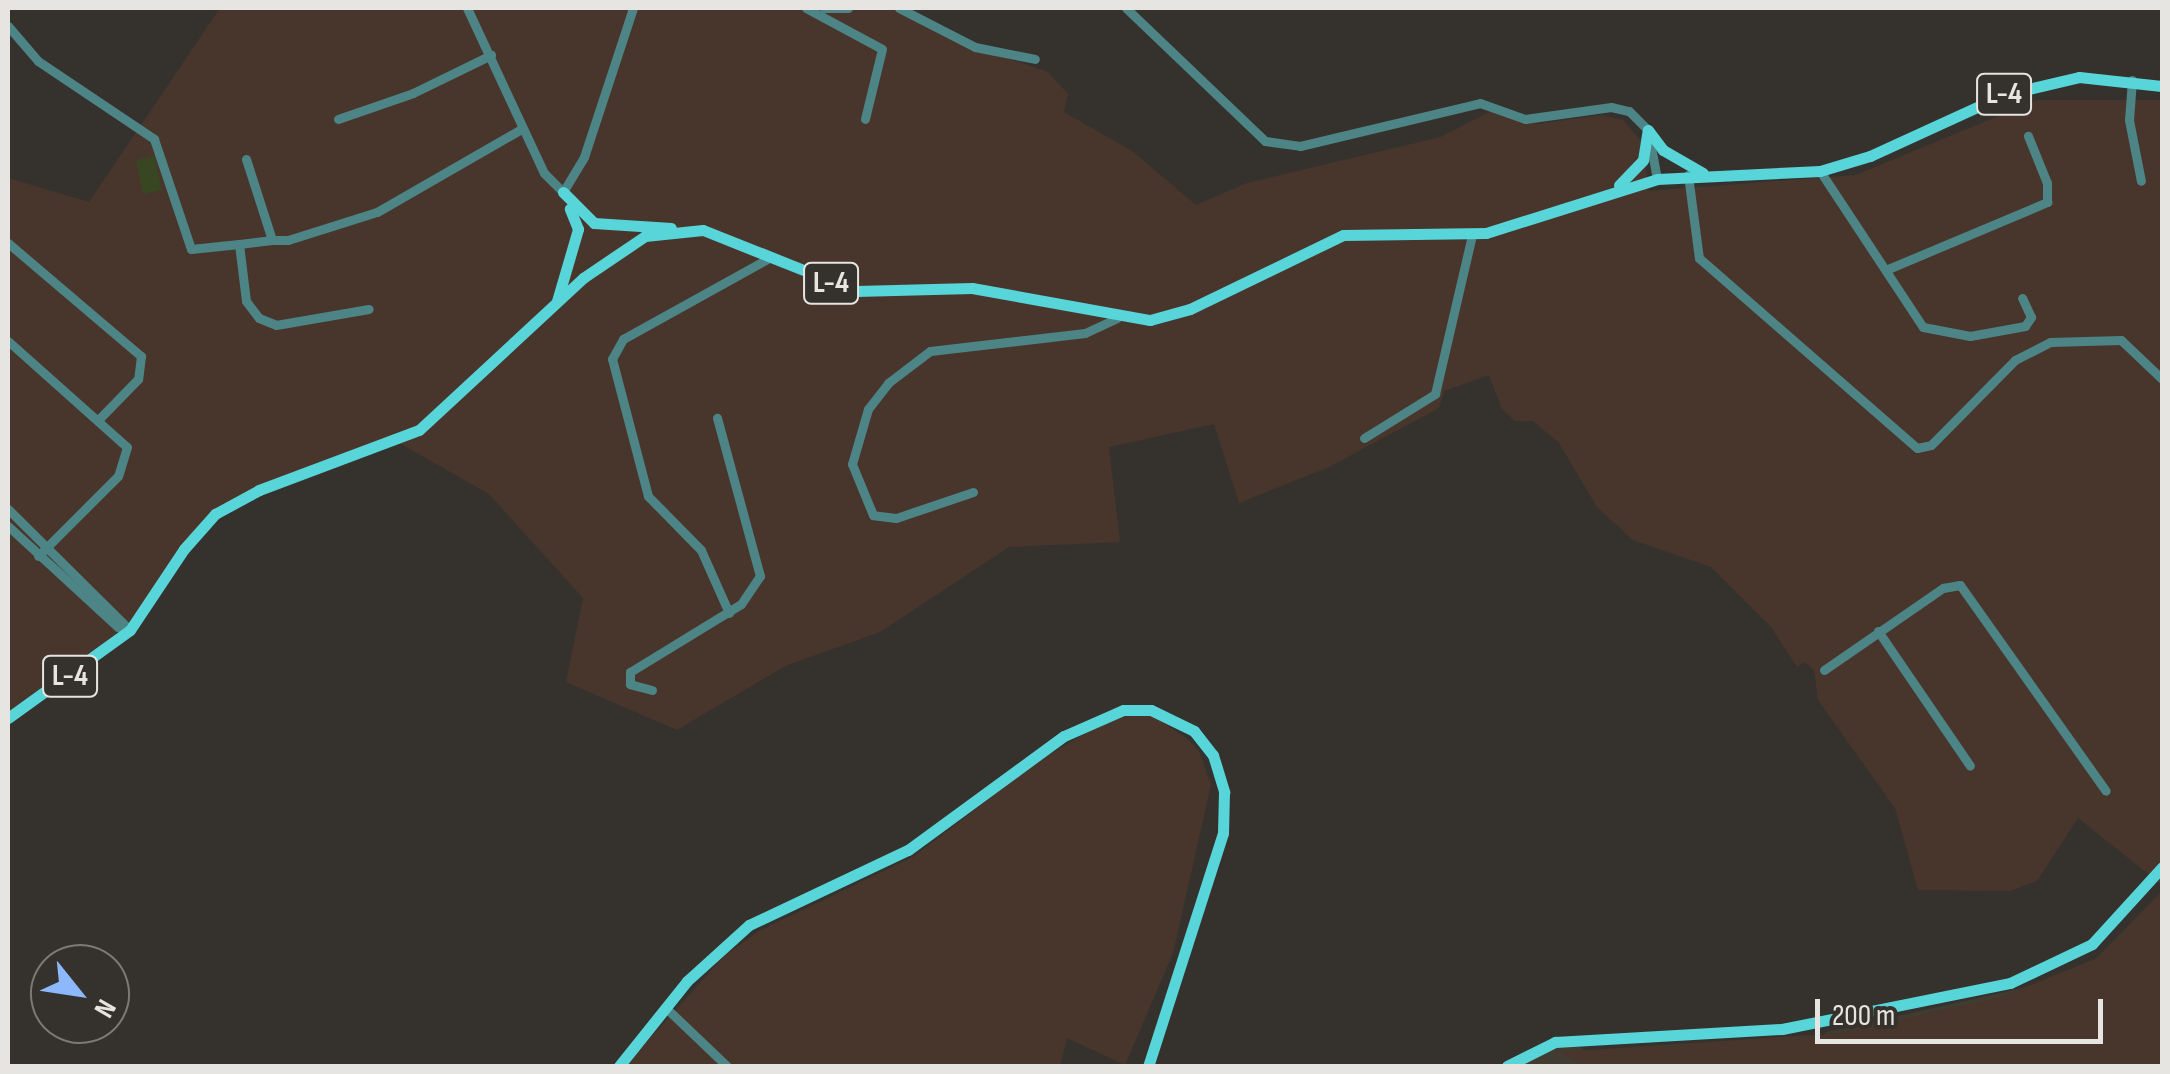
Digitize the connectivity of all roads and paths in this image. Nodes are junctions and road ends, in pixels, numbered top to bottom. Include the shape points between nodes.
1 (467, 8) edge
2 (634, 8) edge
3 (806, 8) edge
4 (824, 8) edge
5 (848, 8) edge
6 (900, 8) edge
7 (1126, 8) edge
8 (8, 26) edge
9 (492, 55) junction
10 (1035, 60) dead end
11 (2132, 80) junction
12 (2162, 86) edge
13 (338, 119) dead end
14 (865, 119) dead end
15 (523, 128) junction
16 (1648, 130) junction
17 (2028, 136) dead end
18 (246, 159) dead end
19 (1820, 171) junction
20 (1707, 175) junction
21 (1688, 176) junction
22 (1657, 179) junction
23 (2142, 180) dead end
24 (1615, 188) junction
25 (563, 192) junction
26 (675, 229) junction
27 (1472, 234) junction
28 (272, 240) junction
29 (8, 243) edge
30 (239, 244) junction
31 (772, 257) junction
32 (1888, 269) junction
33 (2022, 298) dead end
34 (556, 302) junction
35 (369, 309) dead end
36 (1117, 318) junction
37 (8, 341) edge
38 (2162, 379) edge
39 (717, 418) dead end
40 (98, 420) junction
41 (1364, 438) dead end
42 (973, 492) dead end
43 (8, 509) edge
44 (8, 526) edge
45 (47, 547) junction
46 (38, 556) junction
47 (729, 612) junction
48 (130, 630) junction
49 (1878, 631) junction
50 (1824, 670) dead end
51 (652, 690) dead end
52 (8, 718) edge
53 (1970, 766) dead end
54 (2106, 791) dead end
55 (2162, 867) edge
56 (666, 1008) junction
57 (618, 1066) edge
58 (725, 1066) edge
59 (1148, 1066) edge
60 (1507, 1066) edge

1 - 9 street
2 - 25 street via 584,157
3 - 14 street via 882,50
4 - 5 street
6 - 10 street via 975,47
7 - 16 street via 1265,141 1300,146 1480,103 1525,119 1621,108
8 - 30 street via 38,61 154,139 191,249
9 - 13 street
9 - 15 street
11 - 12 main road, L-4
11 - 19 main road, L-4 via 2080,76 2025,87
11 - 23 street via 2128,120
15 - 25 street via 544,173
15 - 28 street via 376,212 335,230
16 - 20 main road via 1663,150
16 - 22 street
16 - 24 main road via 1643,160
17 - 32 street via 2047,183 2047,202
18 - 28 street
19 - 20 main road, L-4
19 - 32 street
20 - 21 main road, L-4
21 - 22 main road, L-4
21 - 38 street via 1698,258 1917,448 1931,445 2015,360 2050,342 2121,340
22 - 24 main road, L-4
24 - 27 main road, L-4 via 1527,223
25 - 26 main road via 594,224
25 - 34 main road via 578,230
26 - 31 main road, L-4 via 703,230
26 - 34 main road, L-4 via 626,244
27 - 36 main road, L-4 via 1343,235 1168,319
27 - 41 street via 1435,394
28 - 30 street
29 - 40 street via 16,261 140,356 138,379
30 - 35 street via 246,300 268,324
31 - 36 main road, L-4 via 856,291 972,288
31 - 47 street via 623,338 612,359 648,496 701,550
32 - 33 street via 1897,295 1923,327 1947,336 2025,326 2031,318
34 - 48 main road, L-4 via 419,430 259,490 216,514 184,548
36 - 42 street via 1085,333 930,351 888,383 868,409 852,464 873,514 896,518
37 - 40 street
39 - 47 street via 760,564 753,590
40 - 45 street via 124,441 125,466
43 - 45 street
44 - 46 street
45 - 46 street
45 - 48 street
46 - 48 street via 118,627
47 - 51 street via 630,672 630,684
48 - 52 main road, L-4
49 - 50 street
49 - 53 street
49 - 54 street via 1960,584
55 - 60 main road via 2092,944 2010,983 1782,1029 1555,1042
56 - 57 main road
56 - 58 street
56 - 59 main road via 754,922 908,850 1081,725 1112,712 1151,710 1182,722 1204,742 1219,770 1225,814 1199,918

